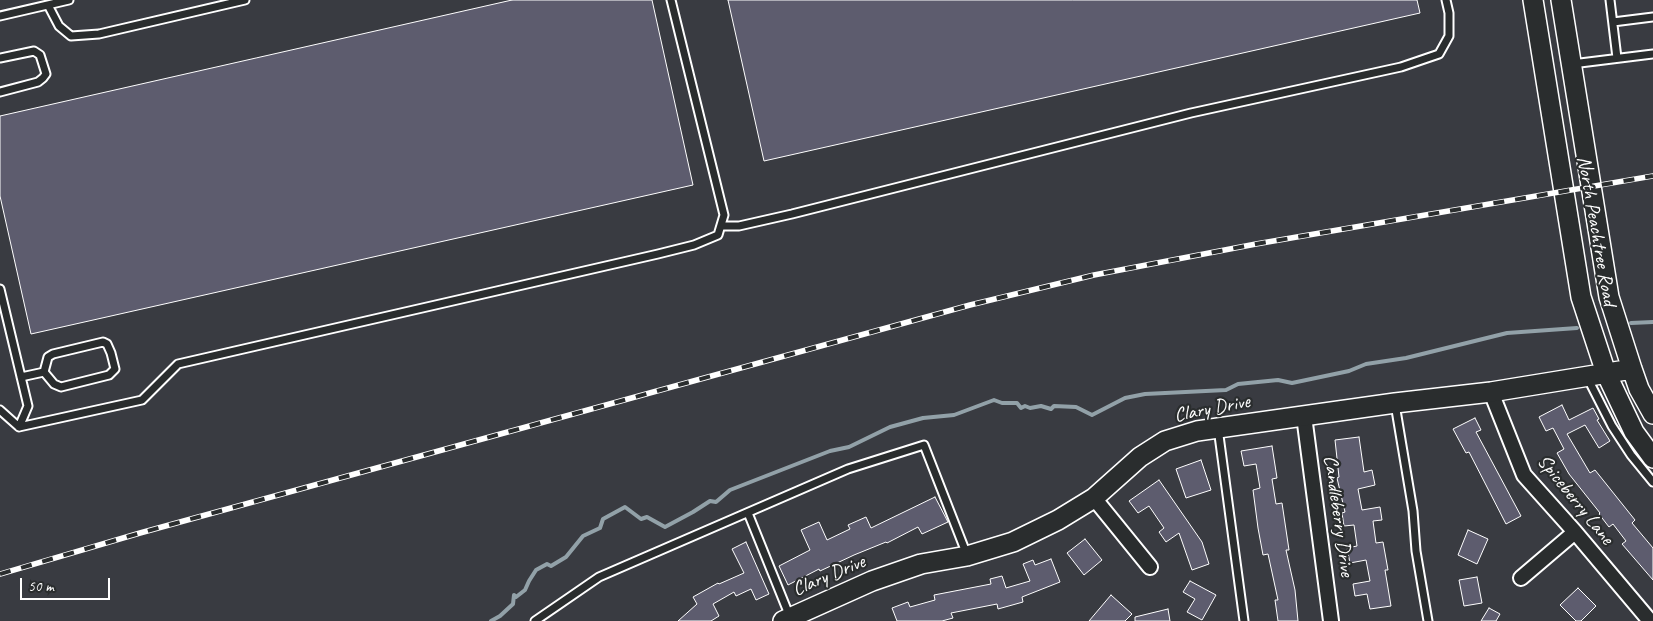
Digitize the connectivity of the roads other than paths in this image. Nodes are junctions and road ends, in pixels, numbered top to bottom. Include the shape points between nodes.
1 (69, 0) edge
2 (245, 0) edge
3 (671, 0) edge
4 (1446, 0) edge
5 (1533, 0) edge
6 (1561, 0) edge
7 (1610, 0) edge
8 (48, 5) junction
9 (0, 16) edge
10 (1653, 18) edge
11 (1613, 22) junction
12 (1653, 54) edge
13 (0, 58) edge
14 (1617, 58) junction
15 (1572, 64) junction
16 (0, 92) edge
17 (721, 226) junction
18 (0, 289) edge
19 (1632, 369) junction
20 (44, 372) junction
21 (1606, 373) junction
22 (1586, 376) junction
23 (21, 377) junction
24 (1491, 392) junction
25 (1395, 403) junction
26 (0, 410) edge
27 (1653, 414) edge
28 (1304, 416) junction
29 (19, 427) junction
30 (1218, 428) junction
31 (1653, 458) edge
32 (1653, 482) edge
33 (1094, 498) junction
34 (748, 513) junction
35 (1575, 532) junction
36 (967, 556) junction
37 (1150, 567) dead end
38 (1521, 578) dead end
39 (786, 619) edge
40 (534, 621) edge
41 (1244, 621) edge
42 (1331, 621) edge
43 (1428, 621) edge
44 (1650, 621) edge

1 - 8 lane
2 - 8 lane via 99,34 71,36 59,26
3 - 17 lane via 724,216
4 - 17 lane via 1449,36 1439,54 1401,67 1191,113 792,214 739,226
5 - 21 main road, North Peachtree Road via 1582,297
6 - 15 main road, North Peachtree Road
7 - 11 lane
8 - 9 lane
10 - 11 lane
11 - 14 lane
12 - 14 lane
13 - 16 lane via 34,51 40,55 46,74 38,82
14 - 15 lane
15 - 19 main road, North Peachtree Road via 1609,297
17 - 29 lane via 718,235 694,245 178,364 142,400
18 - 23 lane
19 - 21 main road, Clary Drive
19 - 27 main road, North Peachtree Road
20 - 20 lane via 46,360 51,355 103,342 107,344 115,369 108,375 61,387
20 - 23 lane
21 - 22 main road, Clary Drive
21 - 31 main road, North Peachtree Road via 1634,432
22 - 24 main road, Clary Drive
22 - 32 lane via 1612,426
23 - 29 lane via 28,406
24 - 25 main road, Clary Drive
24 - 35 street, Spiceberry Lane via 1524,475
25 - 28 main road, Clary Drive
25 - 43 lane
26 - 29 lane
28 - 30 main road, Clary Drive
28 - 42 street, Candleberry Drive
30 - 33 main road, Clary Drive via 1165,441 1140,457
30 - 41 lane
33 - 36 main road, Clary Drive via 1013,542
33 - 37 street
34 - 36 lane via 848,469 924,444
34 - 39 lane
34 - 40 lane via 599,577
35 - 38 street
35 - 44 street, Spiceberry Lane
36 - 39 main road, Clary Drive via 922,564 872,581

